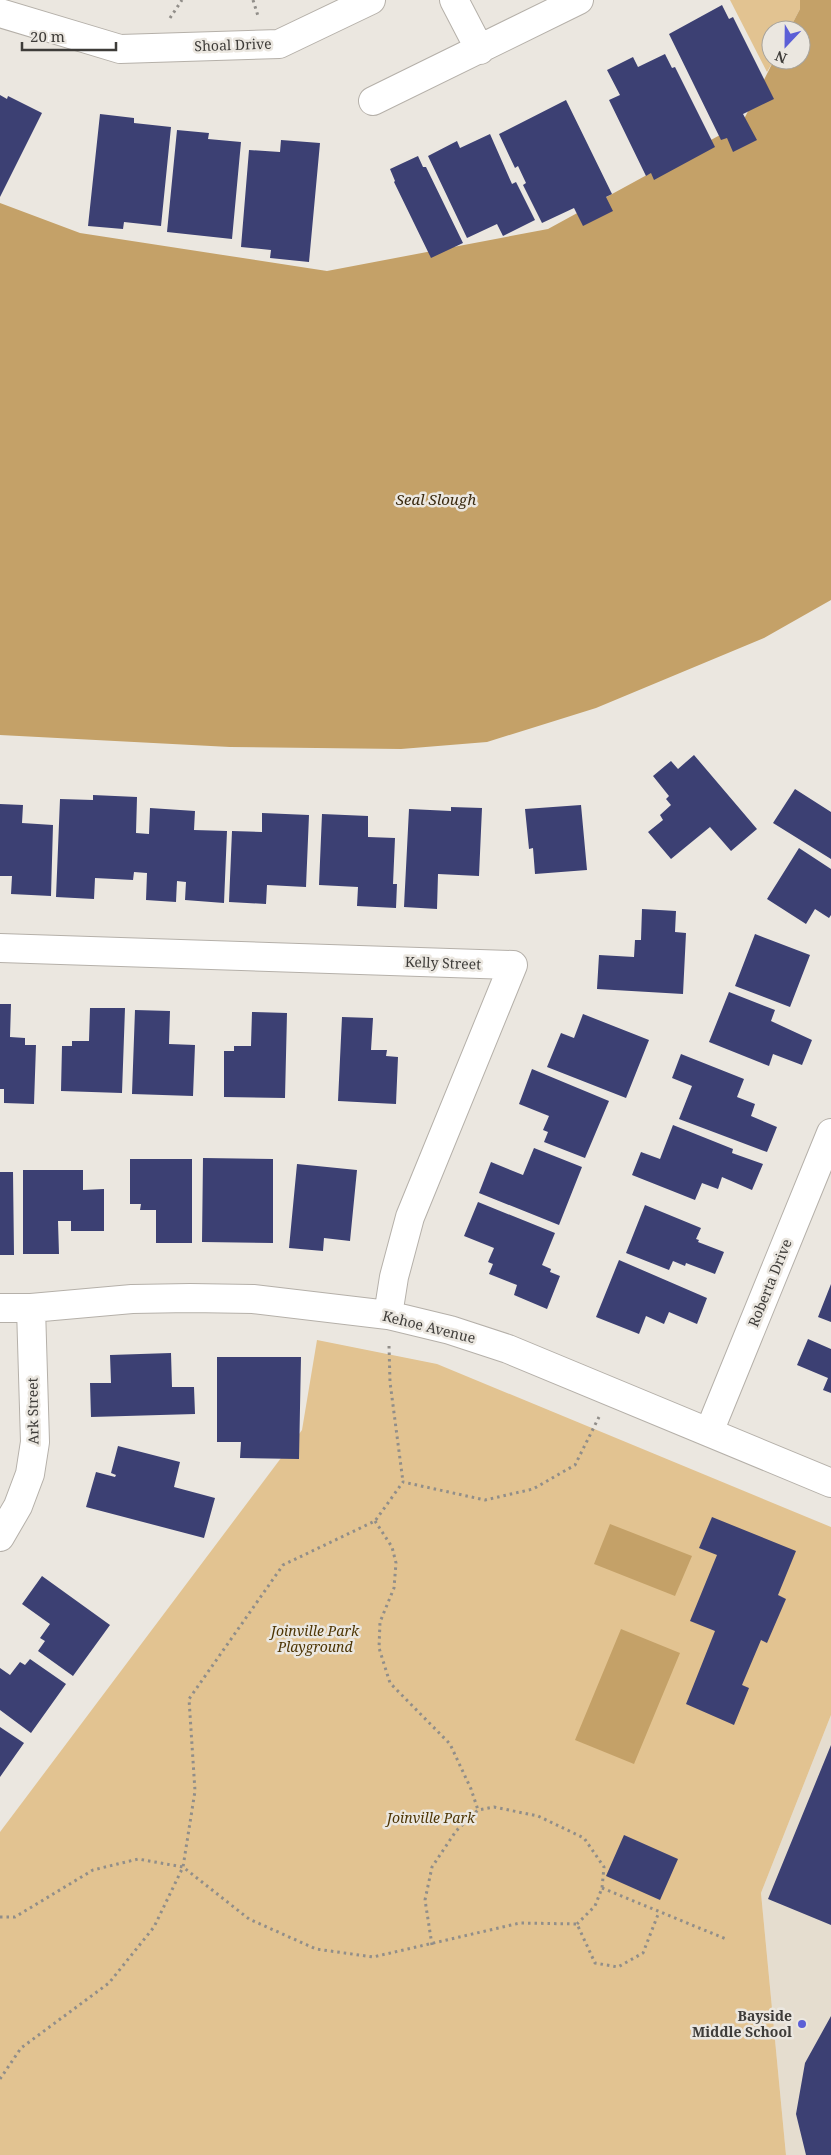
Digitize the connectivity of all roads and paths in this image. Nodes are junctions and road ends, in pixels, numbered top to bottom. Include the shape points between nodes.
1 (182, 0) edge
2 (253, 0) edge
3 (371, 0) edge
4 (454, 0) edge
5 (579, 0) edge
6 (0, 13) edge
7 (258, 18) dead end
8 (168, 24) dead end
9 (480, 50) junction
10 (373, 101) dead end
11 (0, 948) edge
12 (831, 1134) edge
13 (0, 1308) edge
14 (31, 1308) junction
15 (388, 1315) junction
16 (612, 1392) junction
17 (709, 1432) junction
18 (403, 1482) junction
19 (831, 1483) edge
20 (375, 1521) junction
21 (0, 1537) edge
22 (478, 1810) junction
23 (183, 1867) junction
24 (602, 1888) junction
25 (659, 1912) junction
26 (0, 1917) edge
27 (577, 1924) junction
28 (726, 1939) dead end
29 (432, 1945) junction
30 (0, 2079) edge

1 - 8 path
2 - 7 path
3 - 6 street, Shoal Drive via 279,44 120,49
4 - 9 street
5 - 9 street
9 - 10 street
11 - 15 street, Kelly Street via 514,965 410,1217
12 - 17 street, Roberta Drive
13 - 14 street, Kehoe Avenue
14 - 15 street, Kehoe Avenue via 132,1299 253,1299
14 - 21 street, Ark Street via 35,1442 30,1474 18,1506
15 - 16 street, Kehoe Avenue via 508,1349
15 - 18 path via 390,1382
16 - 17 street, Kehoe Avenue
16 - 18 path via 575,1465 533,1489 485,1500
17 - 19 street, Kehoe Avenue
18 - 20 path
20 - 22 path via 392,1547 396,1563 394,1588 380,1622 379,1648 390,1683 450,1744
20 - 23 path via 283,1565 189,1699 195,1791
22 - 24 path via 494,1807 538,1816 584,1838 604,1867
22 - 29 path via 456,1831 432,1866 426,1900
23 - 26 path via 138,1859 93,1870 15,1917
23 - 29 path via 248,1919 316,1949 373,1957
23 - 30 path via 154,1927 109,1983 21,2048
24 - 25 path
24 - 27 path via 594,1906
25 - 27 path via 643,1954 618,1968 595,1963
25 - 28 path
27 - 29 path via 520,1923

